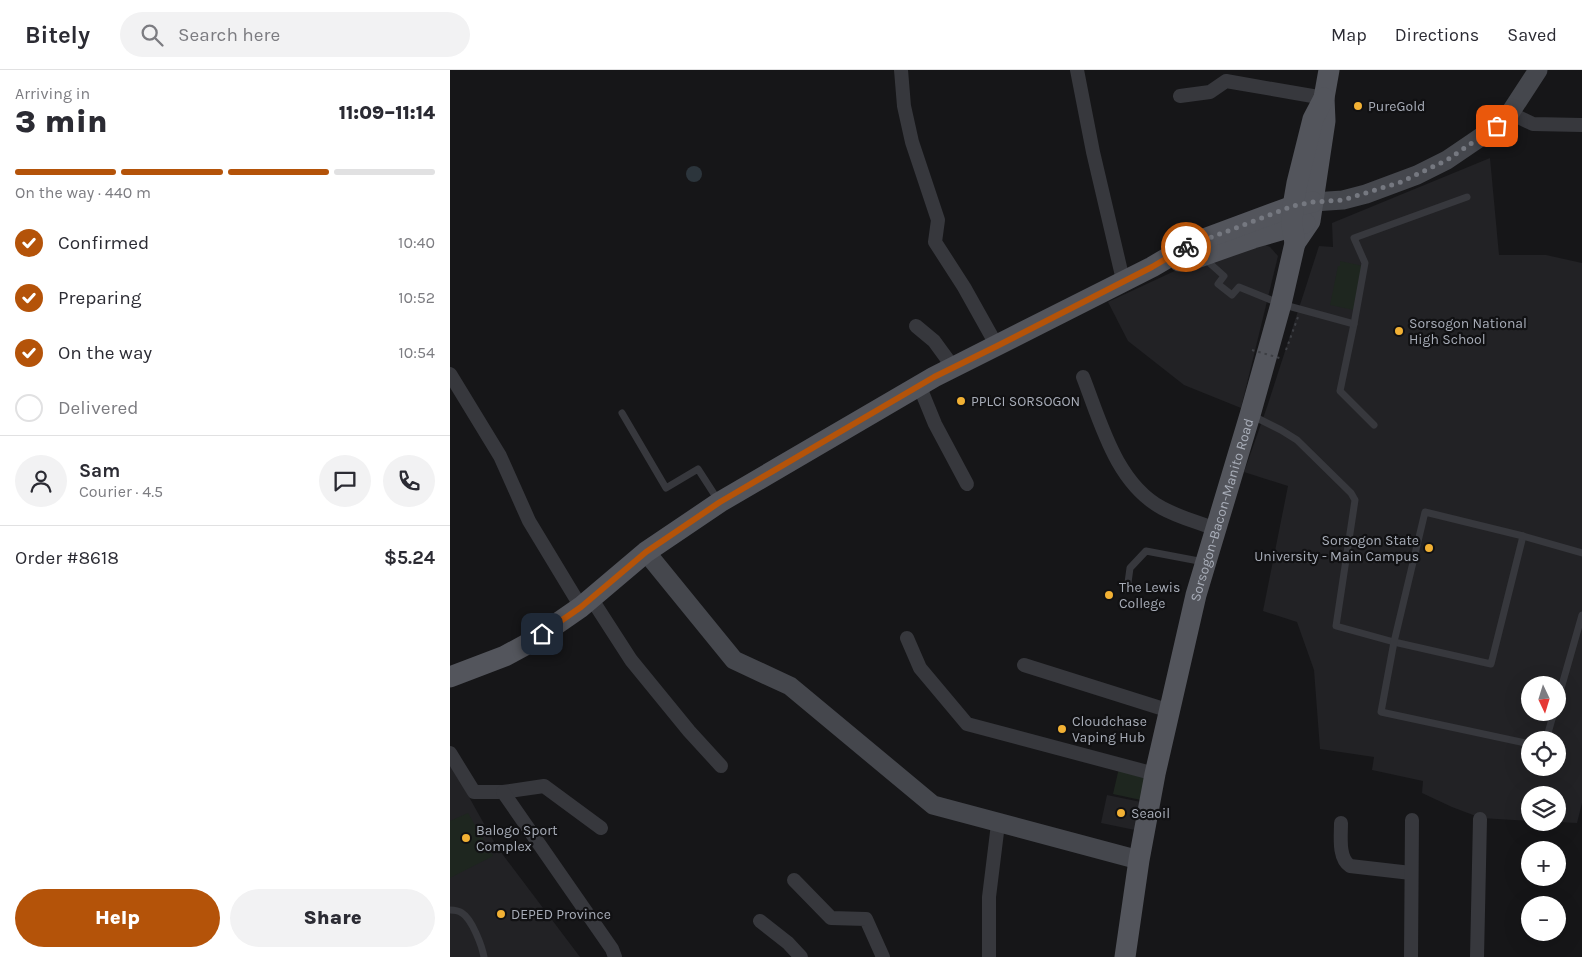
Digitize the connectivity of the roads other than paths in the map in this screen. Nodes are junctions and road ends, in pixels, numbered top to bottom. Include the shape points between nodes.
1 (901, 70) edge
2 (1077, 70) edge
3 (1329, 70) edge
4 (1538, 70) edge
5 (1180, 96) dead end
6 (1324, 98) junction
7 (1510, 112) junction
8 (1582, 125) edge
9 (1466, 197) dead end
10 (1300, 220) junction
11 (1201, 256) junction
12 (1152, 267) junction
13 (1123, 280) junction
14 (1291, 307) junction
15 (1354, 324) junction
16 (916, 326) dead end
17 (997, 346) junction
18 (954, 367) junction
19 (450, 374) edge
20 (1083, 377) dead end
21 (919, 385) junction
22 (622, 413) dead end
23 (1250, 415) junction
24 (1374, 425) dead end
25 (967, 484) dead end
26 (720, 502) junction
27 (1215, 529) junction
28 (1523, 536) junction
29 (646, 552) junction
30 (1582, 553) edge
31 (1206, 562) junction
32 (1127, 590) dead end
33 (586, 602) junction
34 (1582, 615) edge
35 (907, 638) dead end
36 (1394, 642) junction
37 (1024, 665) dead end
38 (1565, 676) edge
39 (450, 677) edge
40 (1170, 711) junction
41 (1521, 742) edge
42 (450, 753) edge
43 (721, 766) dead end
44 (1155, 774) junction
45 (503, 792) junction
46 (1480, 819) dead end
47 (1412, 820) dead end
48 (1340, 823) dead end
49 (998, 824) junction
50 (601, 828) dead end
51 (1139, 860) junction
52 (1411, 873) junction
53 (794, 880) dead end
54 (450, 910) edge
55 (760, 921) dead end
56 (484, 957) edge
57 (615, 957) edge
58 (801, 957) edge
59 (883, 957) edge
60 (989, 957) edge
61 (1125, 957) edge
62 (1411, 957) edge
63 (1477, 957) edge

1 - 17 street via 912,142 938,220 935,242
2 - 13 street
3 - 6 main road, Sorsogon-Bacon-Manito Road
4 - 7 street
5 - 6 street via 1210,92 1226,81
6 - 10 main road, Sorsogon-Bacon-Manito Road via 1313,119
7 - 8 street via 1533,124
7 - 10 street via 1497,126 1447,160 1401,182 1343,200
9 - 15 lane via 1354,238 1365,263
10 - 11 main road
10 - 12 main road via 1193,243
10 - 14 main road, Sorsogon-Bacon-Manito Road
11 - 12 main road
11 - 14 lane via 1224,276 1218,284 1232,294 1239,286
12 - 13 main road
13 - 17 main road
14 - 15 lane
14 - 23 main road, Sorsogon-Bacon-Manito Road
15 - 24 lane via 1340,391
16 - 18 street via 934,341
17 - 18 main road
18 - 21 main road
19 - 33 street via 500,456 529,521
20 - 27 street via 1118,465 1139,493 1162,509
21 - 25 street via 935,424
21 - 26 main road
22 - 26 lane via 666,488 698,469
23 - 27 main road, Sorsogon-Bacon-Manito Road
23 - 36 lane via 1297,440 1351,492 1355,500 1336,626
26 - 29 main road
27 - 31 main road, Sorsogon-Bacon-Manito Road
28 - 30 lane
28 - 36 lane via 1491,664
28 - 36 lane via 1425,512
29 - 33 main road
29 - 49 street via 734,660 790,686 934,806
31 - 32 lane via 1146,551 1130,568
31 - 40 main road, Sorsogon-Bacon-Manito Road
33 - 39 main road via 529,643
33 - 43 street via 636,668
34 - 38 lane
35 - 44 street via 920,668 967,724
36 - 41 lane via 1381,712
37 - 40 street
40 - 44 main road, Sorsogon-Bacon-Manito Road
42 - 45 street via 474,792
44 - 51 main road, Sorsogon-Bacon-Manito Road
45 - 50 street via 544,786
45 - 57 street
46 - 63 street
47 - 52 street
48 - 52 street via 1342,856 1350,866
49 - 51 street
49 - 60 street via 989,897
51 - 61 main road, Sorsogon-Bacon-Manito Road
52 - 62 street
53 - 59 street via 831,918 866,919
54 - 56 lane via 462,912 470,923 481,942
55 - 58 street

